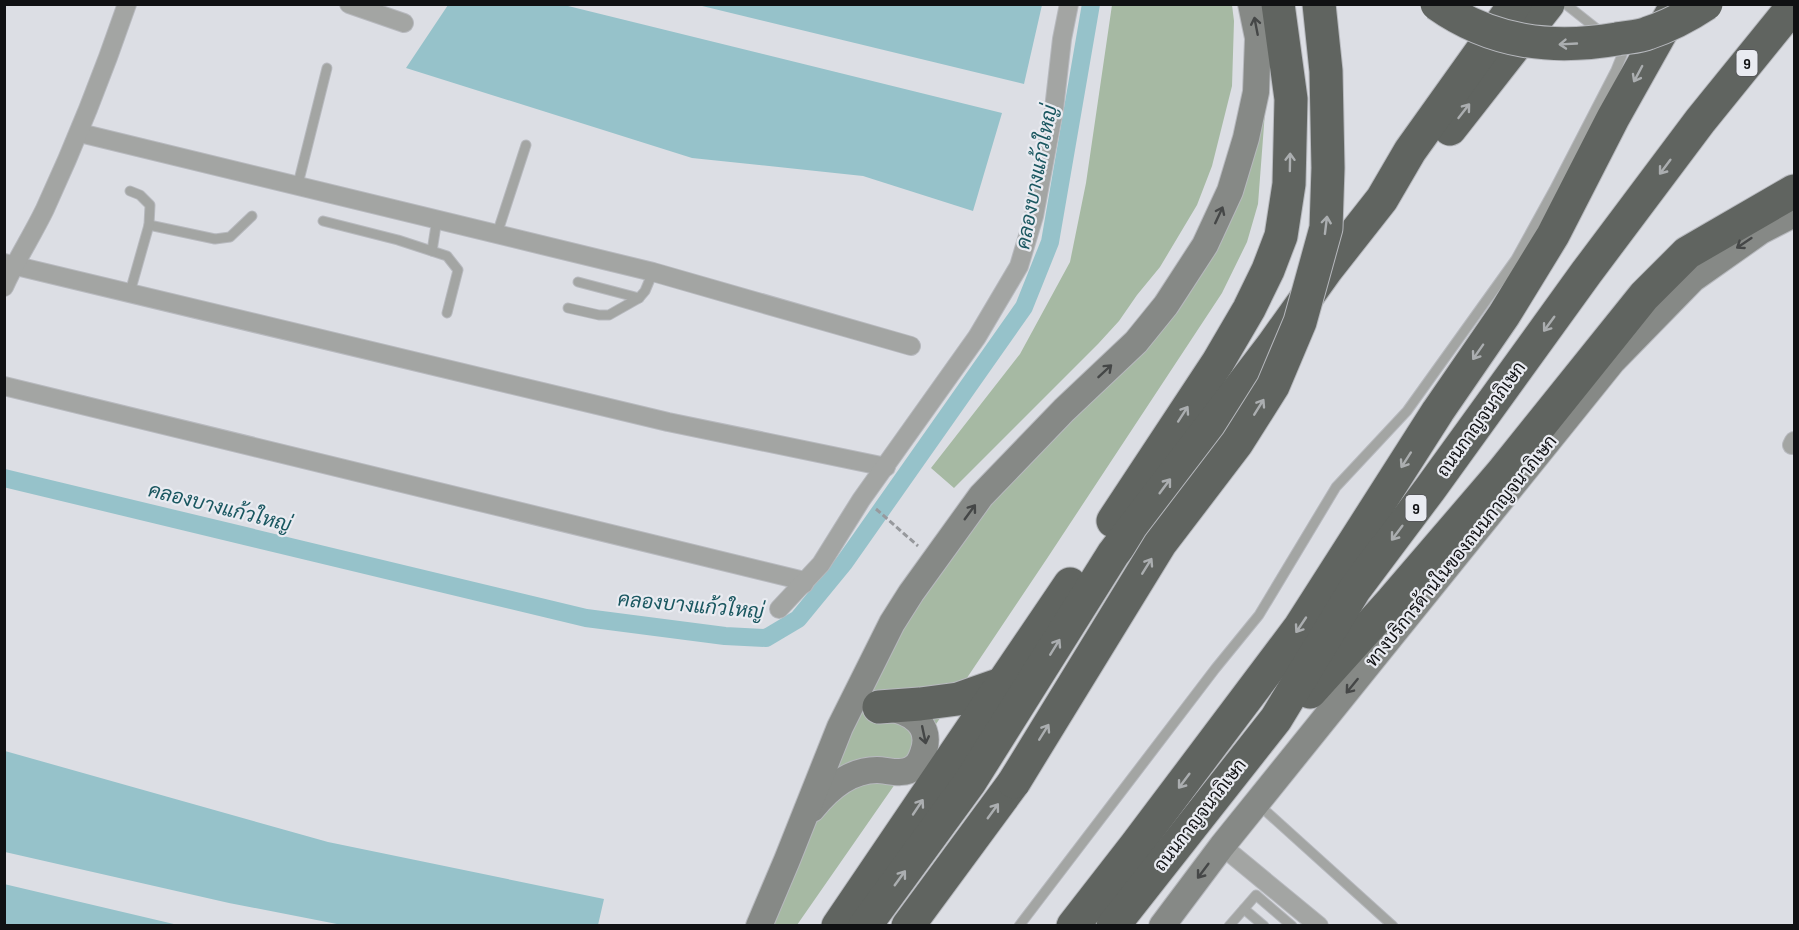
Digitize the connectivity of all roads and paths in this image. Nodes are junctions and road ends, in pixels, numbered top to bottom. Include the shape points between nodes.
1 (127, 4) edge
2 (349, 4) edge
3 (1069, 4) edge
4 (1251, 4) edge
5 (1269, 4) edge
6 (1278, 4) edge
7 (1318, 4) edge
8 (1437, 4) edge
9 (1515, 4) edge
10 (1677, 4) edge
11 (1706, 4) edge
12 (1558, 5) edge
13 (1794, 6) edge
14 (404, 23) dead end
15 (327, 68) dead end
16 (1480, 72) junction
17 (1291, 99) junction
18 (80, 133) junction
19 (526, 145) dead end
20 (1794, 173) edge
21 (298, 184) junction
22 (130, 191) dead end
23 (1794, 191) edge
24 (1794, 214) edge
25 (252, 216) dead end
26 (437, 219) junction
27 (323, 221) dead end
28 (149, 225) junction
29 (497, 234) junction
30 (432, 251) junction
31 (9, 264) edge
32 (653, 272) junction
33 (578, 282) dead end
34 (4, 287) edge
35 (130, 292) junction
36 (639, 298) junction
37 (568, 309) dead end
38 (447, 313) dead end
39 (911, 346) dead end
40 (4, 386) edge
41 (886, 467) junction
42 (872, 505) dead end
43 (906, 537) dead end
44 (804, 584) junction
45 (779, 609) dead end
46 (1001, 684) junction
47 (879, 707) junction
48 (1276, 719) junction
49 (840, 727) junction
50 (1258, 803) junction
51 (804, 818) junction
52 (1222, 846) junction
53 (1244, 909) junction
54 (759, 926) edge
55 (838, 926) edge
56 (866, 926) edge
57 (908, 926) edge
58 (1019, 926) edge
59 (1073, 926) edge
60 (1113, 926) edge
61 (1127, 926) edge
62 (1162, 926) edge
63 (1229, 926) edge
64 (1264, 926) edge
65 (1292, 926) edge
66 (1319, 926) edge
67 (1393, 926) edge

1 - 18 street
2 - 14 street
3 - 41 street via 1032,224 1019,266 977,337
49 -> 4 main road via 892,623 981,496 1136,342 1205,245 1230,191 1256,92 1258,38
5 - 17 highway
6 - 17 highway
57 -> 7 highway, bridge via 1014,782 1160,544 1237,443 1273,386 1300,322 1326,228 1326,71
11 -> 8 highway, bridge via 1647,34 1552,45 1508,38 1478,28
9 - 16 highway
10 -> 59 highway, ถนนกาญจนาภิเษก via 1553,235 1300,627
12 - 16 highway
12 - 58 lane via 1621,47 1622,55 1516,259 1407,411 1336,487 1259,615
13 -> 48 highway, ถนนกาญจนาภิเษก / 9 via 1700,121 1355,589
15 - 21 lane
56 -> 16 highway via 970,783 1113,554 1382,199 1410,151
46 -> 17 highway via 1128,499 1249,309 1281,236 1289,184
18 - 21 street
18 - 31 street via 43,212
19 - 29 lane
20 - 48 highway via 1745,201 1684,244 1609,327 1359,627
21 - 26 street
22 - 28 lane via 150,205
23 - 61 highway via 1687,253 1644,296 1494,482 1284,719
24 -> 50 main road, ทางบริการด้านในของถนนกาญจนาภิเษก via 1761,231 1693,279 1612,362
25 - 28 lane via 230,237 215,239
26 - 29 street
26 - 30 lane
27 - 30 lane
28 - 35 lane
29 - 32 street
30 - 38 lane via 447,256 458,270
31 - 34 street
31 - 35 street
32 - 36 lane
32 - 39 street
33 - 36 lane
35 - 41 street via 668,422
36 - 37 lane via 609,315
40 - 44 street
41 - 44 street
42 - 43 path
44 - 45 street
46 - 47 highway via 958,699
55 -> 46 highway
47 - 49 main road via 856,715
47 -> 51 main road via 909,714 922,725 927,743 921,760 912,769 899,772 876,770 853,775 824,794
48 - 60 highway, ถนนกาญจนาภิเษก / 9
49 - 51 main road
50 - 52 main road, ทางบริการด้านในของถนนกาญจนาภิเษก
50 - 67 lane
51 - 54 main road
52 -> 62 main road, ทางบริการด้านในของถนนกาญจนาภิเษก
52 - 66 street
53 - 63 lane
53 - 64 lane
53 - 65 lane via 1256,895

